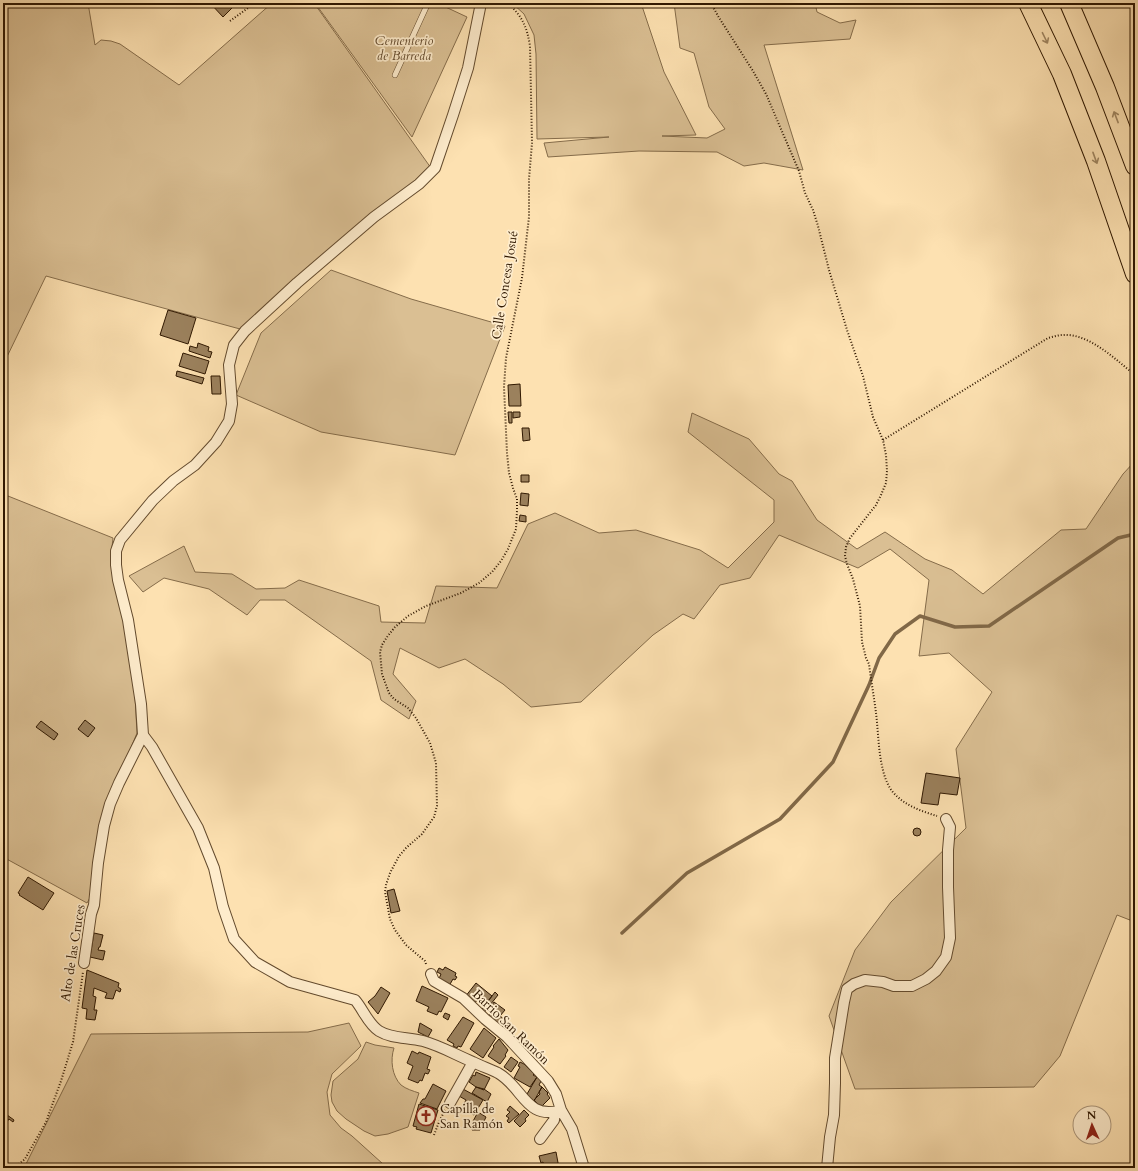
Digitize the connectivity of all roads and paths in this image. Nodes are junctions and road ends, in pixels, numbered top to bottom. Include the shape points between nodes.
1 (255, 3) edge
2 (428, 3) edge
3 (481, 3) edge
4 (507, 3) edge
5 (711, 3) edge
6 (1028, 3) edge
7 (1069, 3) edge
8 (230, 21) dead end
9 (396, 75) dead end
10 (1135, 166) edge
11 (1135, 274) edge
12 (1135, 376) edge
13 (883, 440) junction
14 (143, 735) junction
15 (946, 819) joint
16 (84, 963) joint
17 (431, 974) joint
18 (473, 1062) junction
19 (450, 1103) joint
20 (558, 1111) junction
21 (434, 1135) dead end
22 (540, 1139) dead end
23 (14, 1168) edge
24 (584, 1168) edge
25 (827, 1168) edge

1 - 8 path
2 - 9 lane
3 - 14 street via 468,68 435,168 420,184 374,217 244,331 234,345 230,365 232,404 229,421 216,442 195,465 153,500 120,540 116,552 116,565 128,620 141,704
4 - 17 path, Calle Concesa Josué via 518,12 529,36 532,102 526,249 506,358 504,387 509,473 517,499 516,529 508,549 492,572 461,593 426,606 408,616 387,637 380,652 382,674 389,693 416,718 430,743 436,763 437,806 434,817 422,834 399,856 390,873 385,892 390,919 395,930 406,945 425,961
5 - 13 path via 766,94 799,171 863,376 873,417
6 -> 11 highway via 1062,74 1096,161
10 -> 7 highway
12 - 13 path via 1095,344 1078,336 1063,334 1048,338
13 - 15 path via 886,483 876,505 850,538 846,552 847,564 860,606 862,642 869,664 880,751 887,783 893,792 914,808
14 - 16 street, Alto de las Cruces via 119,783 104,826
14 - 18 street via 198,828 214,868 234,939 256,962 290,982 355,1000 370,1024 390,1036 435,1045
15 - 25 street via 950,827 950,938 946,957 936,971 912,986 894,986 865,980 847,989 835,1058 834,1116
16 - 23 path, Alto de las Cruces via 73,1042 60,1081 46,1122 25,1159
17 - 20 street, Barrio San Ramón via 434,981 463,998 507,1037 548,1081 556,1094
18 - 19 street
18 - 20 street via 491,1069 508,1080 534,1109 548,1113
19 - 21 path
20 - 22 street
20 - 24 street, Barrio San Ramón via 572,1129

